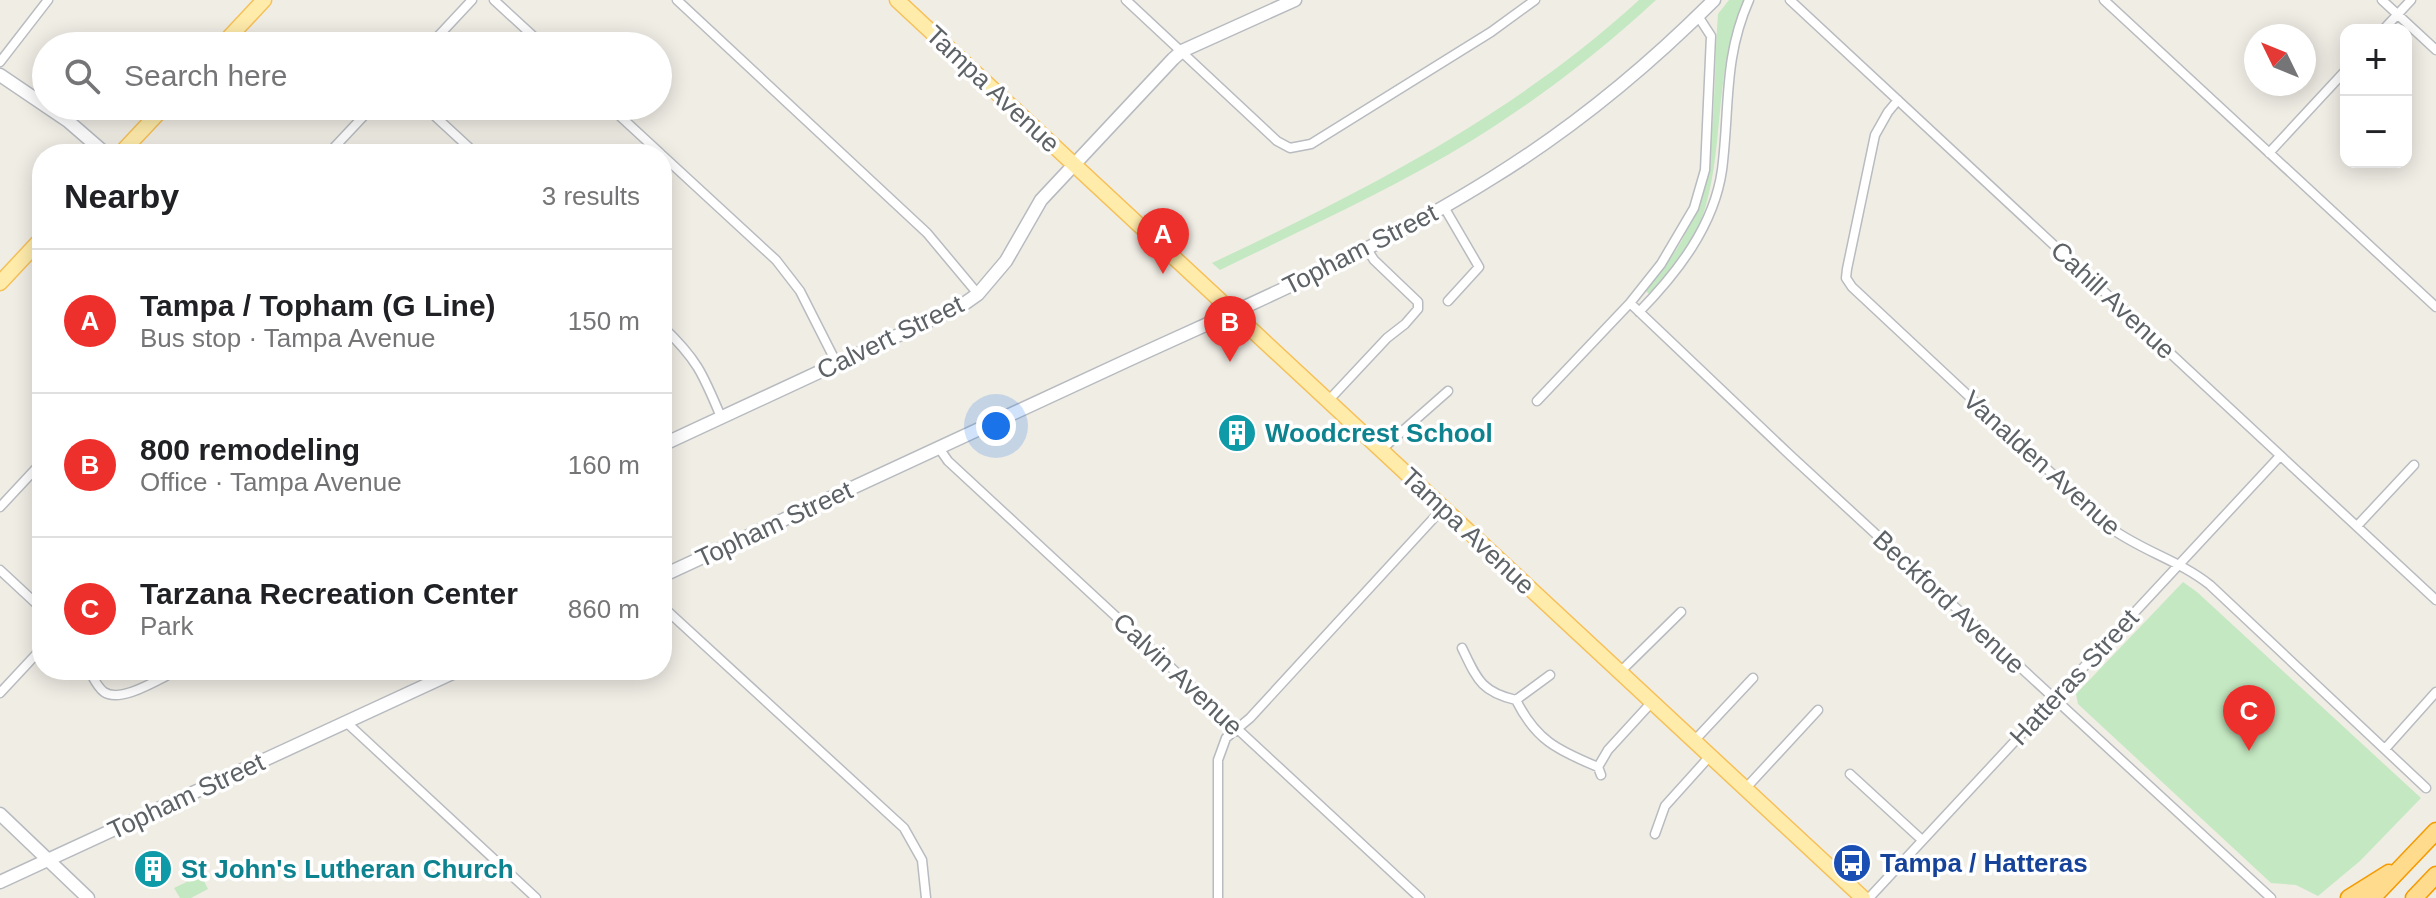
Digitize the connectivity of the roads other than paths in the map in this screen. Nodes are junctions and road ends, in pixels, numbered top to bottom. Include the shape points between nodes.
1 (48, 0) edge
2 (264, 0) edge
3 (472, 0) edge
4 (494, 0) edge
5 (677, 0) edge
6 (897, 0) edge
7 (1126, 0) edge
8 (1295, 0) edge
9 (1535, 0) edge
10 (1714, 0) edge
11 (1749, 0) edge
12 (1790, 0) edge
13 (2104, 0) edge
14 (2382, 0) edge
15 (2411, 0) edge
16 (2398, 14) junction
17 (1698, 16) junction
18 (2389, 24) edge
19 (234, 32) edge
20 (442, 32) edge
21 (529, 32) edge
22 (2436, 50) edge
23 (1182, 51) junction
24 (0, 62) edge
25 (0, 75) edge
26 (2340, 76) edge
27 (32, 97) edge
28 (1898, 100) junction
29 (67, 120) edge
30 (152, 120) edge
31 (360, 120) edge
32 (439, 120) edge
33 (624, 120) edge
34 (94, 144) edge
35 (129, 144) edge
36 (337, 144) edge
37 (465, 144) edge
38 (651, 144) edge
39 (2269, 153) junction
40 (672, 163) edge
41 (1075, 164) junction
42 (1444, 207) junction
43 (32, 249) edge
44 (1367, 249) junction
45 (0, 283) edge
46 (978, 294) junction
47 (1448, 301) dead end
48 (1630, 303) junction
49 (2436, 307) edge
50 (1233, 312) junction
51 (1639, 312) junction
52 (672, 336) edge
53 (837, 364) junction
54 (1448, 391) dead end
55 (1328, 401) junction
56 (1537, 401) dead end
57 (721, 417) junction
58 (672, 440) edge
59 (939, 448) junction
60 (1381, 450) junction
61 (2280, 456) junction
62 (2414, 465) dead end
63 (32, 473) edge
64 (0, 507) edge
65 (1443, 508) junction
66 (2357, 526) junction
67 (2178, 565) junction
68 (0, 570) edge
69 (672, 571) edge
70 (32, 600) edge
71 (2436, 600) edge
72 (1681, 612) dead end
73 (672, 615) edge
74 (1462, 648) dead end
75 (32, 659) edge
76 (1620, 672) junction
77 (1550, 675) dead end
78 (1753, 678) dead end
79 (96, 680) edge
80 (158, 680) edge
81 (437, 680) edge
82 (2436, 692) edge
83 (0, 693) edge
84 (2055, 699) junction
85 (1516, 700) junction
86 (1652, 702) junction
87 (1818, 710) dead end
88 (346, 722) junction
89 (1236, 728) junction
90 (1694, 741) junction
91 (2385, 749) junction
92 (1710, 756) junction
93 (1850, 774) dead end
94 (2426, 788) dead end
95 (1745, 789) junction
96 (0, 814) edge
97 (2436, 831) edge
98 (1655, 834) dead end
99 (1922, 840) junction
100 (48, 859) junction
101 (2404, 864) junction
102 (2436, 875) edge
103 (0, 882) edge
104 (88, 898) edge
105 (536, 898) edge
106 (926, 898) edge
107 (1218, 898) edge
108 (1420, 898) edge
109 (1863, 898) edge
110 (1869, 898) edge
111 (2271, 898) edge
112 (2349, 898) edge
113 (2372, 898) edge
114 (2414, 898) edge

1 - 24 street
2 - 19 main road
3 - 20 street
4 - 21 street
5 - 46 street via 927,233
6 - 41 main road, Tampa Avenue
7 - 23 street
8 - 23 main road, Calvert Street
9 - 23 street via 1311,144 1290,148
10 - 17 main road, Topham Street
11 - 51 street via 1729,64 1721,172 1708,218 1688,253
12 - 28 street, Cahill Avenue
13 - 39 street
14 - 16 street
15 - 16 street
16 - 18 street
16 - 22 street
17 - 42 main road, Topham Street via 1586,113
17 - 48 street via 1711,36 1705,170 1681,234
23 - 41 main road, Calvert Street
25 - 27 main road
26 - 39 street
28 - 61 street, Cahill Avenue
28 - 67 street, Vanalden Avenue via 1875,135 1846,278 2108,526
29 - 34 main road
30 - 35 main road
31 - 36 street
32 - 37 street
33 - 38 street
39 - 49 street
40 - 53 street via 783,268
41 - 46 main road, Calvert Street via 1036,207 1006,261
41 - 50 main road, Tampa Avenue
42 - 44 main road, Topham Street
42 - 47 street via 1479,267
43 - 45 main road
44 - 50 main road, Topham Street
44 - 55 street via 1418,302 1418,309
46 - 53 main road, Calvert Street
48 - 51 street, Beckford Avenue
48 - 56 street
50 - 55 main road, Tampa Avenue
50 - 59 main road, Topham Street
51 - 84 street, Beckford Avenue
52 - 57 street via 700,368
53 - 57 main road, Calvert Street
54 - 60 street
55 - 60 main road, Tampa Avenue
57 - 58 main road, Calvert Street
59 - 69 main road, Topham Street
59 - 89 street, Calvin Avenue
60 - 65 main road, Tampa Avenue
61 - 66 street, Cahill Avenue
61 - 67 street, Hatteras Street
62 - 66 street
63 - 64 street
65 - 76 main road, Tampa Avenue
65 - 89 street
66 - 71 street, Cahill Avenue
67 - 84 street, Hatteras Street
67 - 91 street, Vanalden Avenue via 2210,585
68 - 70 street
72 - 76 street
73 - 106 street via 904,828 922,860
74 - 85 street via 1476,679 1488,691
75 - 83 street
76 - 86 main road, Tampa Avenue
77 - 85 street
78 - 90 street
79 - 80 street via 105,692 125,696
81 - 88 main road, Topham Street
82 - 91 street
84 - 99 street, Hatteras Street
84 - 111 street, Beckford Avenue
85 - 86 street via 1547,743 1600,771 1608,750
86 - 90 main road, Tampa Avenue
87 - 95 street
88 - 100 main road, Topham Street
88 - 105 street
89 - 107 street via 1218,760
89 - 108 street, Calvin Avenue
90 - 92 main road, Tampa Avenue
91 - 94 street, Vanalden Avenue
92 - 95 main road, Tampa Avenue
92 - 98 street via 1665,806
93 - 99 street
95 - 109 main road, Tampa Avenue
96 - 100 main road
97 - 101 highway
99 - 110 street, Hatteras Street
100 - 103 main road, Topham Street
100 - 104 main road
101 - 112 highway
101 - 113 highway
102 - 114 highway

